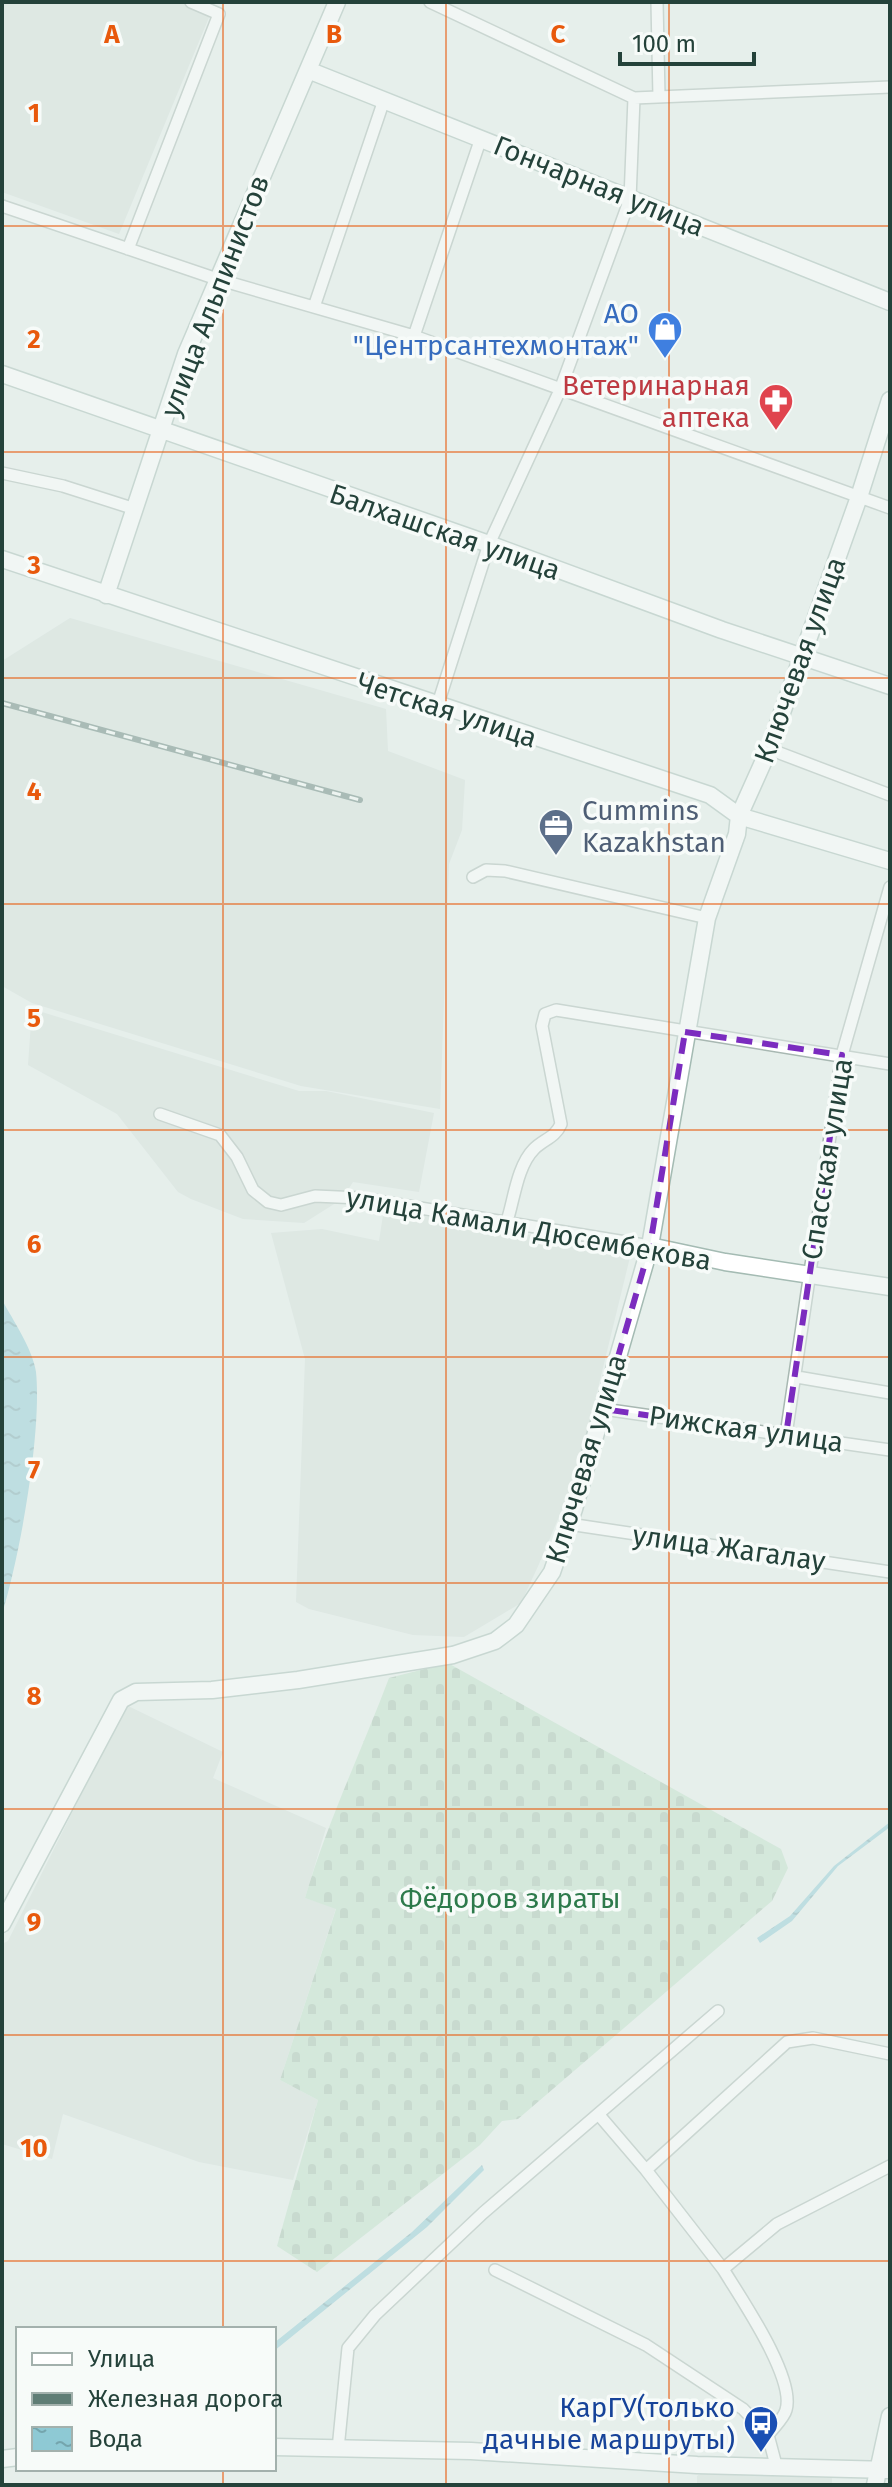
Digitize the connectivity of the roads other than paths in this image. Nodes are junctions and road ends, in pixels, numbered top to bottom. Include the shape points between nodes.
1 (191, 2) edge
2 (337, 2) edge
3 (430, 2) edge
4 (657, 2) edge
5 (308, 70) junction
6 (890, 87) edge
7 (659, 97) junction
8 (634, 98) junction
9 (384, 100) junction
10 (481, 138) junction
11 (630, 199) junction
12 (2, 206) edge
13 (128, 249) junction
14 (217, 279) junction
15 (890, 302) edge
16 (314, 307) junction
17 (414, 336) junction
18 (2, 374) edge
19 (560, 390) junction
20 (890, 400) edge
21 (162, 431) junction
22 (2, 473) edge
23 (859, 497) junction
24 (890, 508) edge
25 (135, 509) junction
26 (489, 544) junction
27 (2, 559) edge
28 (106, 595) junction
29 (801, 656) junction
30 (890, 686) edge
31 (437, 707) junction
32 (769, 749) junction
33 (890, 795) edge
34 (739, 816) junction
35 (890, 861) edge
36 (473, 877) dead end
37 (890, 887) edge
38 (707, 918) junction
39 (685, 1032) junction
40 (842, 1055) junction
41 (890, 1064) edge
42 (160, 1114) dead end
43 (507, 1221) junction
44 (650, 1246) junction
45 (808, 1276) junction
46 (890, 1287) edge
47 (797, 1377) junction
48 (890, 1393) edge
49 (603, 1409) junction
50 (786, 1435) junction
51 (890, 1450) edge
52 (569, 1524) junction
53 (890, 1572) edge
54 (2, 1924) edge
55 (718, 2011) dead end
56 (890, 2054) edge
57 (599, 2115) junction
58 (890, 2166) edge
59 (646, 2170) junction
60 (723, 2269) junction
61 (495, 2270) dead end
62 (890, 2416) edge
63 (768, 2435) junction
64 (276, 2447) edge
65 (338, 2449) junction
66 (776, 2465) junction
67 (881, 2475) edge

1 - 13 street via 219,14
2 - 5 street, улица Альпинистов
3 - 8 street
4 - 7 street
5 - 9 street, Гончарная улица
5 - 14 street, улица Альпинистов
6 - 7 street
7 - 8 street
8 - 11 street
9 - 10 street, Гончарная улица
9 - 16 street
10 - 11 street, Гончарная улица
10 - 17 street
11 - 15 street, Гончарная улица
11 - 19 street
12 - 13 street
13 - 14 street
14 - 16 street
14 - 21 street, улица Альпинистов
16 - 17 street
17 - 19 street
18 - 21 street, Балхашская улица
19 - 23 street
19 - 26 street
20 - 23 street, Ключевая улица
21 - 25 street, улица Альпинистов
21 - 26 street, Балхашская улица
22 - 25 street
23 - 24 street
23 - 29 street, Ключевая улица
25 - 28 street, улица Альпинистов
26 - 29 street, Балхашская улица
26 - 31 street
27 - 28 street, Четская улица
28 - 31 street, Четская улица
29 - 30 street, Балхашская улица
29 - 32 street, Ключевая улица
31 - 34 street, Четская улица via 710,795
32 - 33 street
32 - 34 street, Ключевая улица
34 - 35 street, Четская улица
34 - 38 street, Ключевая улица
36 - 38 street via 486,870 505,871
37 - 40 street, Спасская улица
38 - 39 street, Ключевая улица
39 - 40 street
39 - 43 street via 570,1009 545,1014 543,1040 561,1124 523,1166
39 - 44 street, Ключевая улица
40 - 41 street
40 - 45 street, Спасская улица
42 - 43 street, улица Камали Дюсембекова via 220,1135 253,1190 268,1202 360,1198
43 - 44 street, улица Камали Дюсембекова
44 - 45 street, улица Камали Дюсембекова
44 - 49 street, Ключевая улица
45 - 46 street, улица Камали Дюсембекова
45 - 47 street, Спасская улица
47 - 48 street
47 - 50 street, Спасская улица
49 - 50 street, Рижская улица
49 - 52 street, Ключевая улица
50 - 51 street, Рижская улица
52 - 53 street, улица Жагалау
52 - 54 street, Ключевая улица via 552,1572 524,1618 495,1641 453,1655 320,1677 212,1690 136,1692 121,1700
55 - 57 street
56 - 59 street via 813,2038 787,2042
57 - 59 street
57 - 65 street via 483,2213 375,2315 348,2348
58 - 60 street via 777,2224
59 - 60 street
60 - 63 street via 787,2391 786,2411
61 - 63 street via 646,2345 743,2409
62 - 67 street
63 - 66 street
64 - 65 street
65 - 66 street
66 - 67 street

